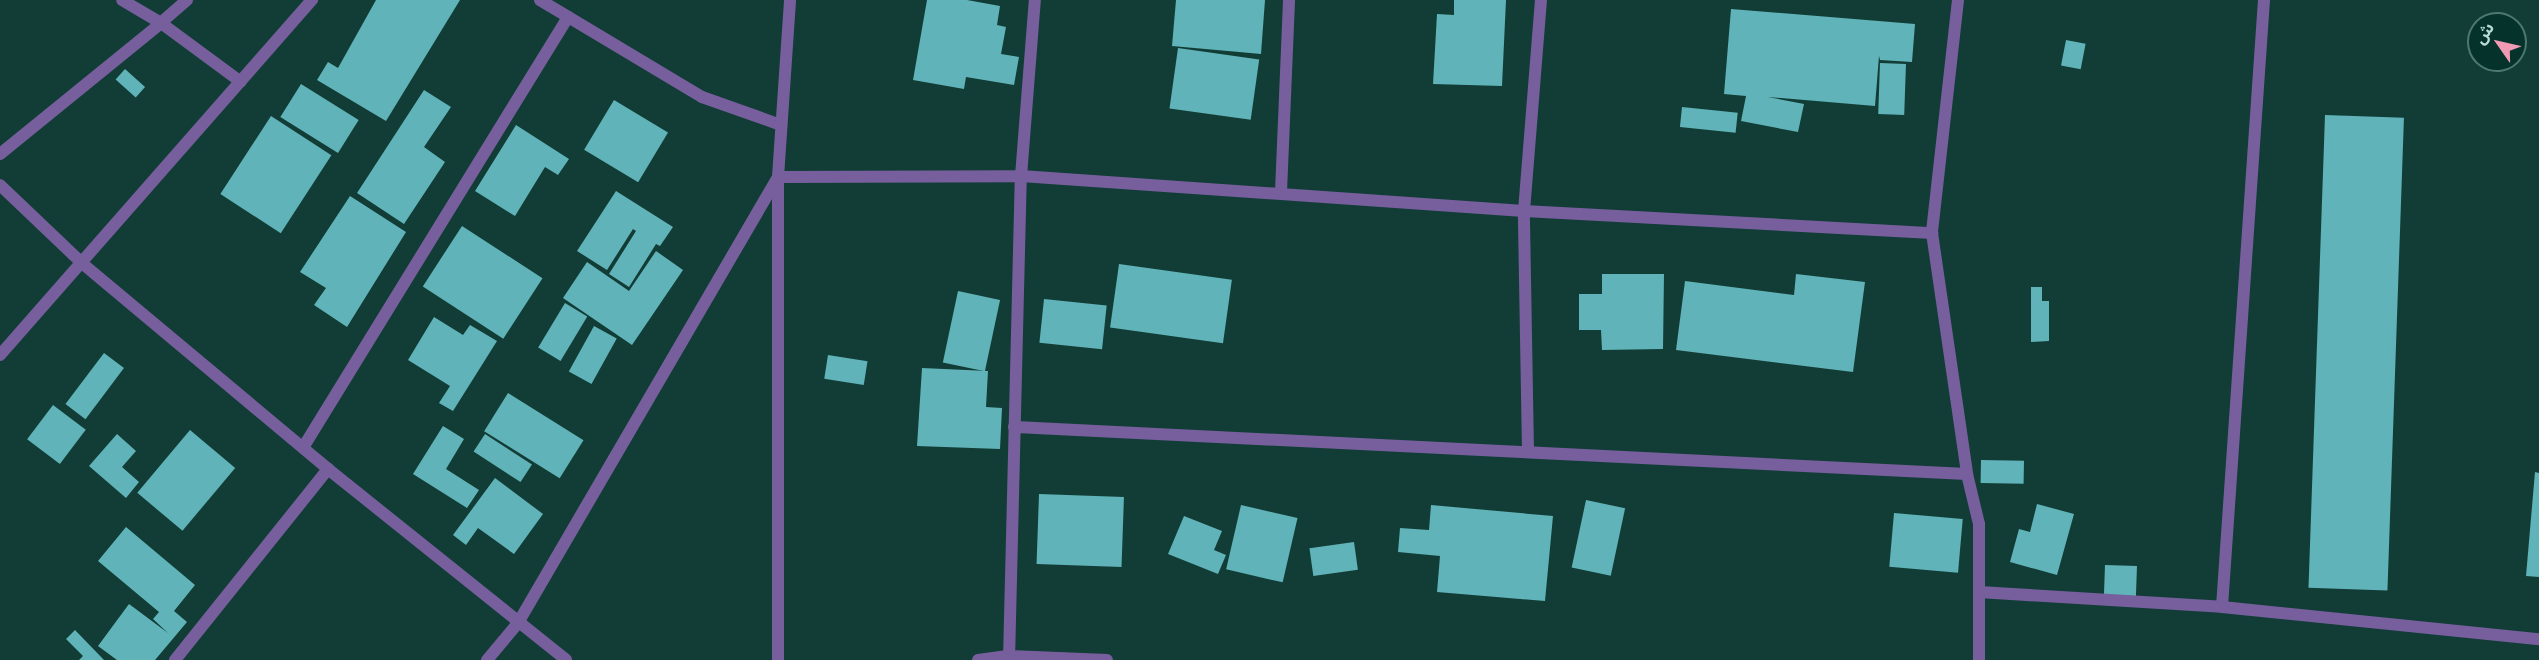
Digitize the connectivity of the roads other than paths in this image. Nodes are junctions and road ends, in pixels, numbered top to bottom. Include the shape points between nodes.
1 (122, 0) edge
2 (188, 0) edge
3 (312, 0) edge
4 (540, 0) edge
5 (790, 0) edge
6 (1035, 0) edge
7 (1289, 0) edge
8 (1541, 0) edge
9 (1958, 0) edge
10 (2264, 0) edge
11 (568, 17) junction
12 (161, 23) junction
13 (241, 82) junction
14 (781, 125) junction
15 (0, 154) edge
16 (1021, 176) junction
17 (778, 177) junction
18 (0, 185) edge
19 (1281, 192) junction
20 (1524, 211) junction
21 (1932, 233) junction
22 (83, 264) junction
23 (0, 354) edge
24 (1014, 427) junction
25 (304, 446) junction
26 (1527, 451) junction
27 (328, 469) junction
28 (1967, 474) junction
29 (1979, 592) junction
30 (2222, 607) junction
31 (518, 623) junction
32 (2539, 639) edge
33 (1008, 658) edge
34 (175, 660) edge
35 (487, 660) edge
36 (566, 660) edge
37 (778, 660) edge
38 (978, 660) edge
39 (1107, 660) edge
40 (1979, 660) edge

1 - 12 street
2 - 12 street
3 - 13 street
4 - 11 street
5 - 14 street
6 - 16 street
7 - 19 street
8 - 20 street
9 - 21 street
10 - 30 street
11 - 14 street via 702,97
11 - 25 street
12 - 13 street
12 - 15 street
13 - 22 street
14 - 17 street
16 - 17 street
16 - 19 street
16 - 24 street
17 - 31 street
17 - 37 street
18 - 22 street
19 - 20 street
20 - 21 street
20 - 26 street
21 - 28 street
22 - 23 street
22 - 25 street
24 - 26 street
24 - 33 street
25 - 27 street
26 - 28 street
27 - 31 street
27 - 34 street
28 - 29 street via 1978,524
29 - 30 street
29 - 40 street
30 - 32 street
31 - 35 street
31 - 36 street
33 - 38 street
33 - 39 street

